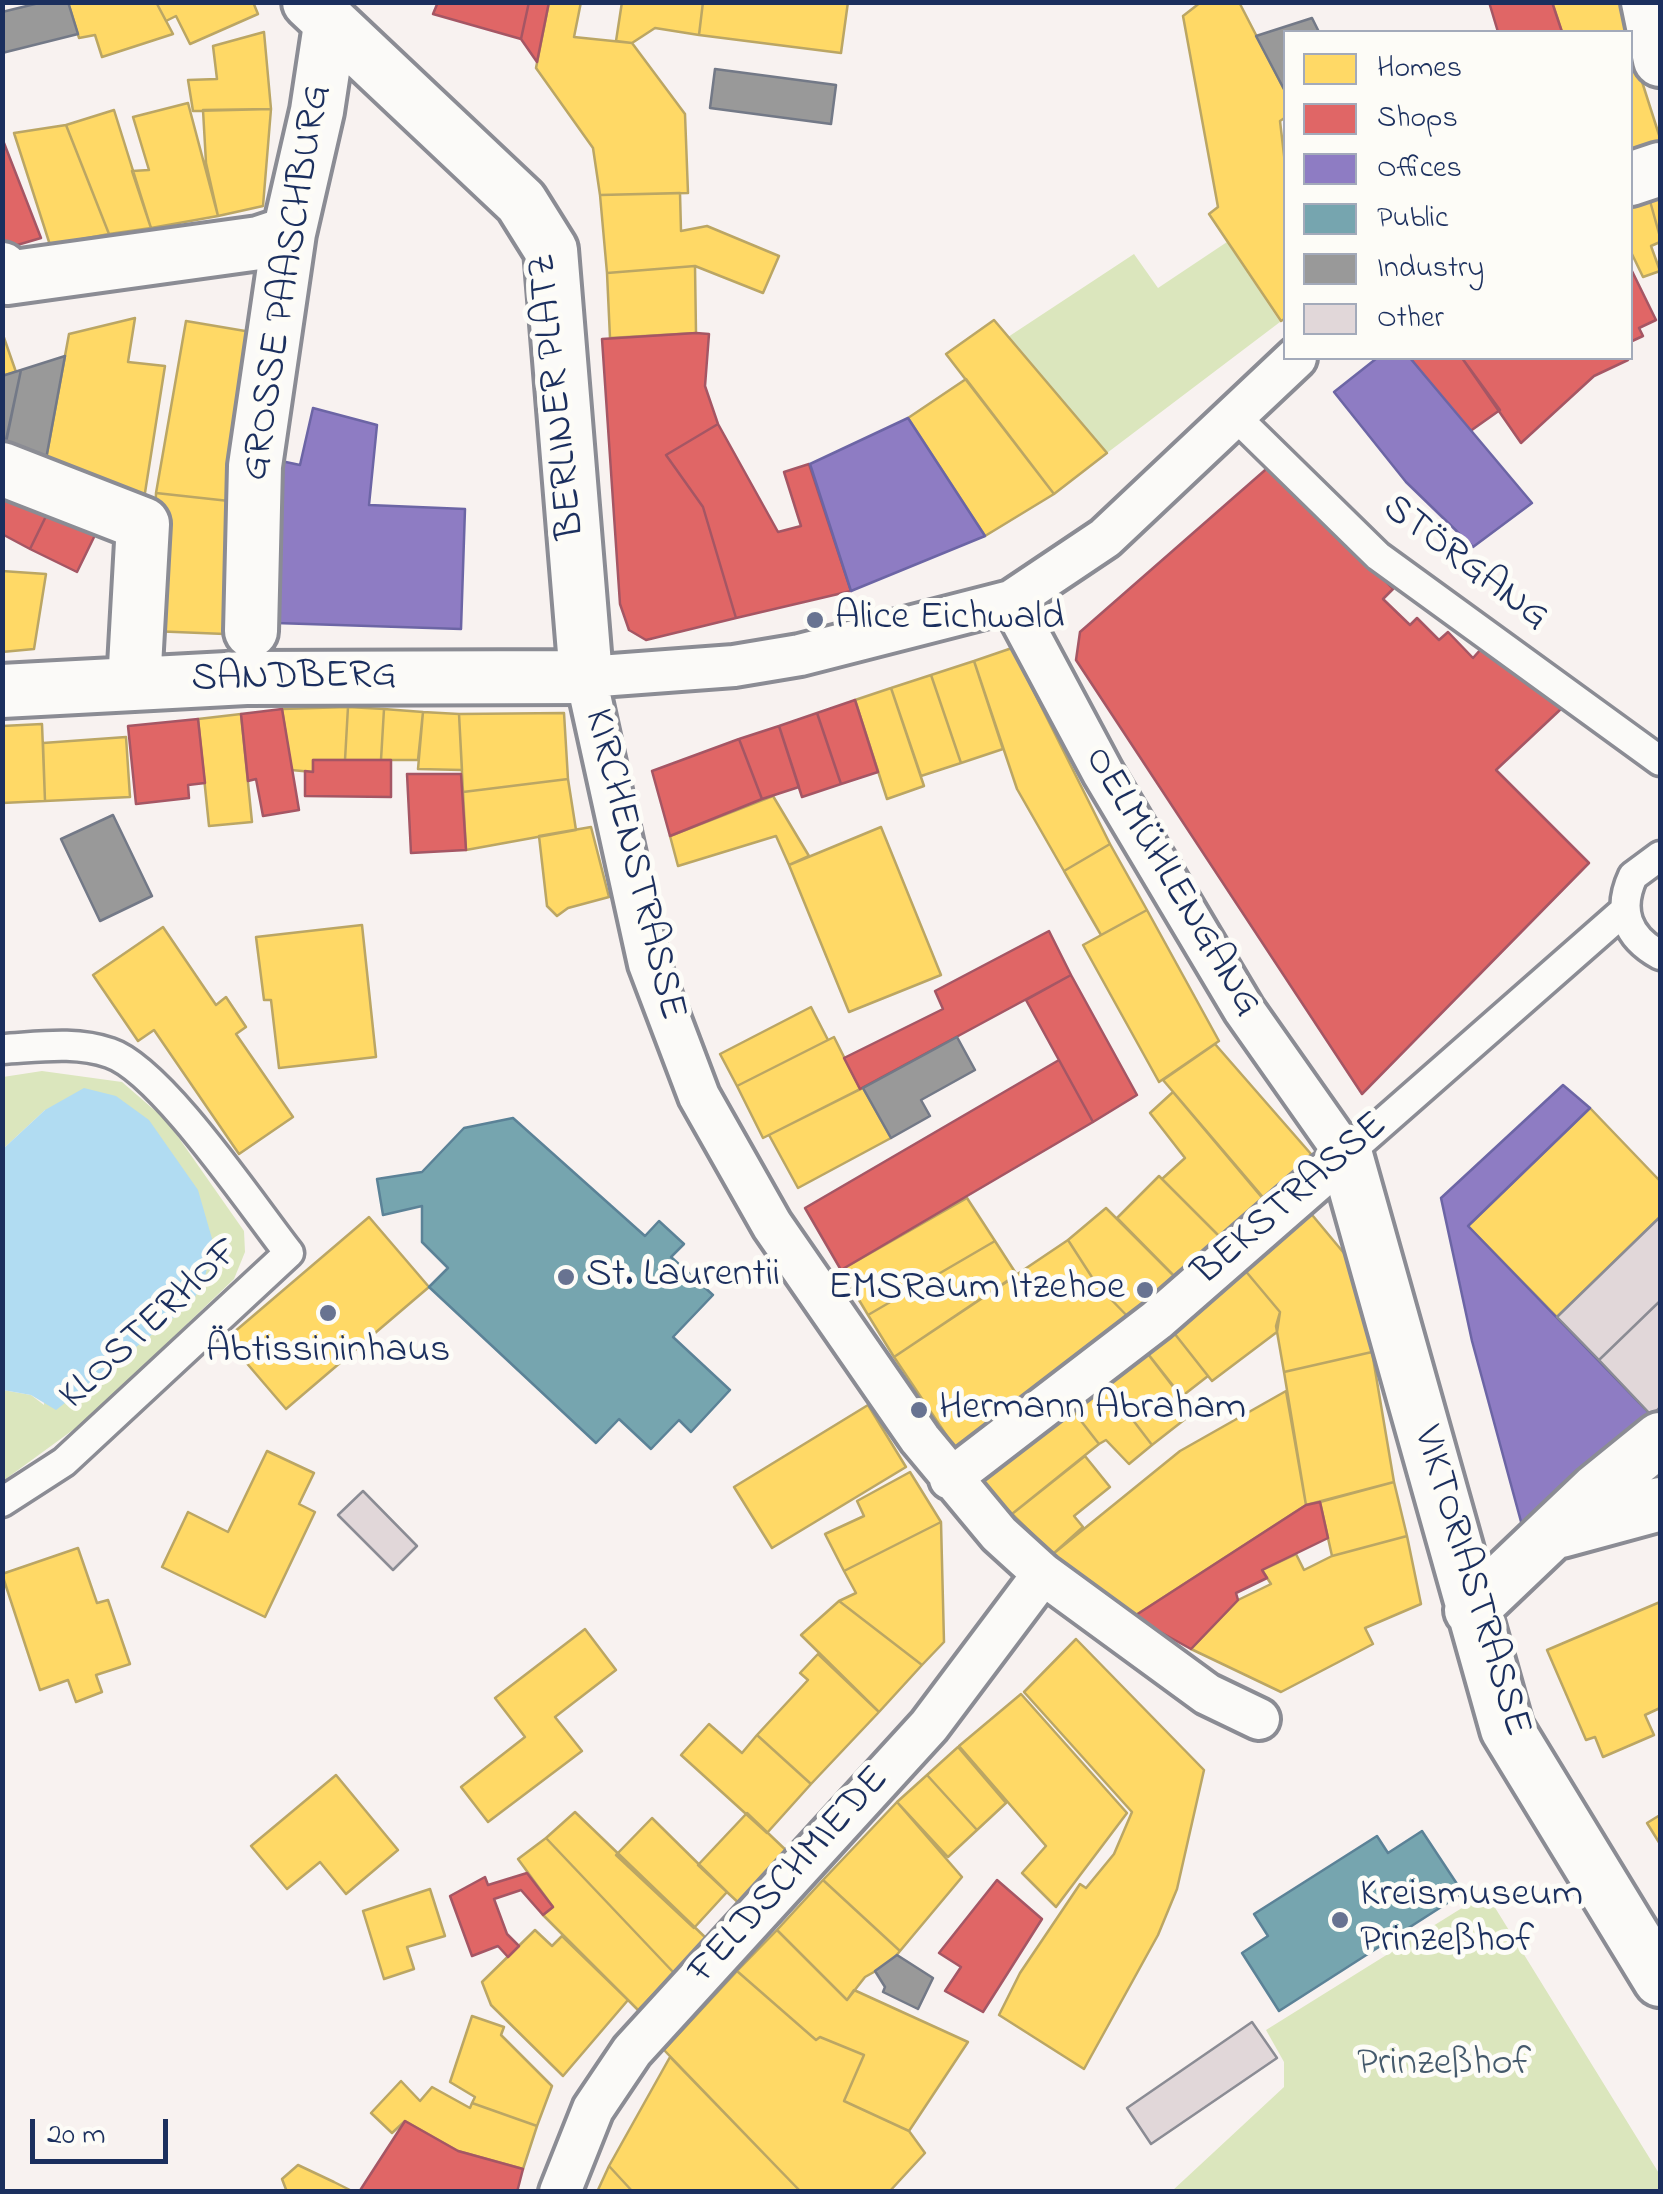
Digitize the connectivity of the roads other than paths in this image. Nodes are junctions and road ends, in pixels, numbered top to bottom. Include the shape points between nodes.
1 (1648, 2) edge
2 (329, 10) edge
3 (1660, 60) edge
4 (1660, 169) edge
5 (1633, 178) edge
6 (289, 232) junction
7 (5, 274) edge
8 (1294, 360) edge
9 (1234, 415) junction
10 (2, 470) edge
11 (1011, 600) junction
12 (250, 631) dead end
13 (586, 677) junction
14 (134, 684) junction
15 (2, 691) edge
16 (1660, 761) edge
17 (1660, 856) edge
18 (1624, 912) junction
19 (1660, 954) edge
20 (2, 1049) edge
21 (1346, 1155) junction
22 (1660, 1439) edge
23 (950, 1479) junction
24 (2, 1502) edge
25 (1660, 1504) edge
26 (1554, 1532) junction
27 (1044, 1574) junction
28 (1471, 1610) junction
29 (1259, 1719) dead end
30 (1660, 1980) edge
31 (560, 2192) edge

1 - 3 street
2 - 6 street, GROSSE PAASCHBURG via 318,111
2 - 13 street, BERLINER PLATZ via 521,202 551,250
4 - 5 street
6 - 7 street via 260,243
6 - 12 street, GROSSE PAASCHBURG via 255,466
8 - 9 street
9 - 11 street via 1105,538
9 - 16 lane, STÖRGANG via 1378,556
10 - 14 street via 144,524
11 - 13 street via 800,655
11 - 21 street, OELMÜHLENGANG via 1103,773 1244,1010
13 - 14 street, SANDBERG
13 - 23 street, KIRCHENSTRASSE via 649,964 699,1096 772,1225
14 - 15 street, SANDBERG
17 - 18 lane, BEKSTRASSE via 1633,876
18 - 19 lane via 1632,933
18 - 21 lane, BEKSTRASSE
20 - 24 lane, KLOSTERHOF via 87,1046 115,1054 148,1076 289,1252 64,1462
21 - 23 street, BEKSTRASSE via 1156,1320
21 - 28 street, VIKTORIASTRASSE
22 - 26 street
23 - 27 street, KIRCHENSTRASSE
25 - 26 street
26 - 28 street
27 - 29 street, KIRCHENSTRASSE via 1207,1694
27 - 31 street, FELDSCHMIEDE via 929,1726 632,2051 593,2109
28 - 30 street, VIKTORIASTRASSE via 1507,1730

